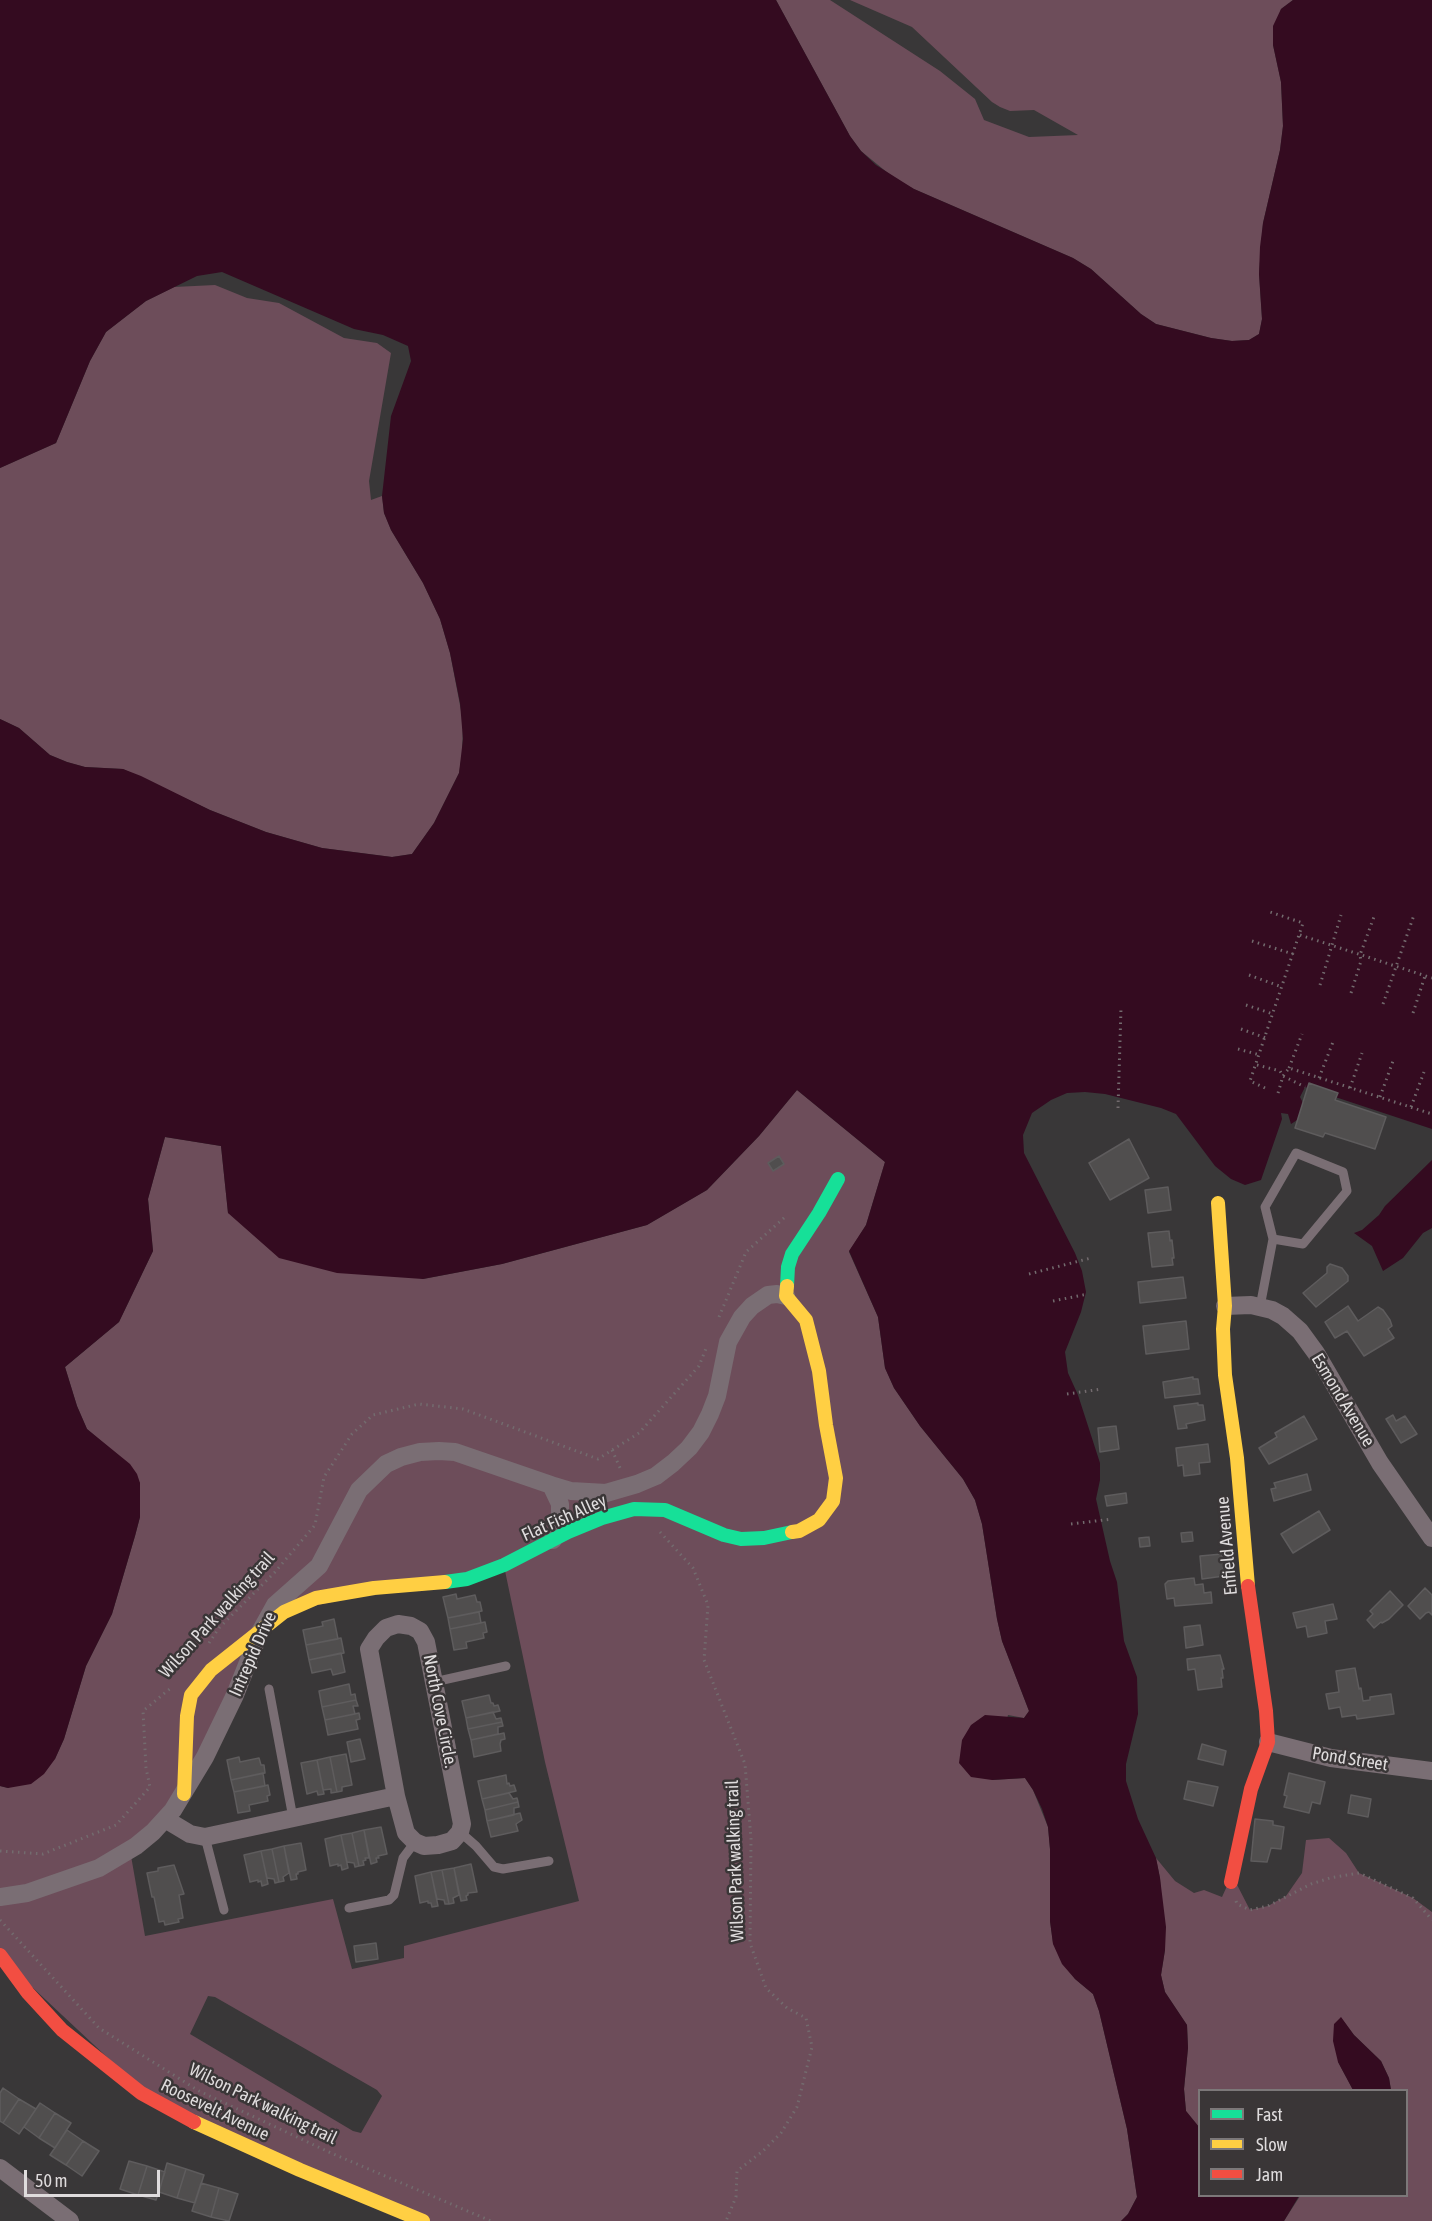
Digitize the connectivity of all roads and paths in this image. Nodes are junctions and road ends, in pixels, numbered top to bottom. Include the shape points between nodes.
1 (1270, 912) dead end
2 (1375, 914) dead end
3 (1341, 915) dead end
4 (1414, 915) dead end
5 (1300, 935) junction
6 (1252, 941) dead end
7 (1331, 945) junction
8 (1293, 954) junction
9 (1360, 955) junction
10 (1397, 967) junction
11 (1249, 975) dead end
12 (1425, 976) junction
13 (1432, 978) edge
14 (1320, 985) dead end
15 (1282, 987) junction
16 (1351, 993) dead end
17 (1383, 1004) dead end
18 (1246, 1005) dead end
19 (1120, 1008) dead end
20 (1413, 1013) dead end
21 (1274, 1014) junction
22 (1241, 1029) dead end
23 (1302, 1034) dead end
24 (1266, 1038) junction
25 (1332, 1042) dead end
26 (1239, 1048) dead end
27 (1362, 1053) dead end
28 (1260, 1055) junction
29 (1393, 1061) dead end
30 (1257, 1065) junction
31 (1289, 1068) junction
32 (1424, 1072) dead end
33 (1283, 1076) junction
34 (1319, 1078) junction
35 (1305, 1087) dead end
36 (1265, 1088) dead end
37 (1350, 1088) junction
38 (1278, 1093) dead end
39 (1380, 1097) junction
40 (1411, 1107) junction
41 (1118, 1108) dead end
42 (1432, 1114) edge
43 (838, 1179) dead end
44 (1218, 1203) dead end
45 (784, 1217) dead end
46 (1273, 1239) junction
47 (1091, 1258) dead end
48 (1029, 1274) dead end
49 (1088, 1294) dead end
50 (786, 1296) junction
51 (1053, 1301) dead end
52 (1225, 1306) junction
53 (1260, 1307) junction
54 (716, 1325) dead end
55 (708, 1345) dead end
56 (1102, 1389) dead end
57 (1067, 1394) dead end
58 (612, 1450) junction
59 (551, 1485) junction
60 (630, 1486) junction
61 (644, 1509) junction
62 (1112, 1519) dead end
63 (1071, 1524) dead end
64 (1432, 1538) edge
65 (553, 1540) junction
66 (260, 1632) junction
67 (207, 1646) dead end
68 (506, 1666) dead end
69 (179, 1680) dead end
70 (434, 1682) junction
71 (269, 1689) dead end
72 (1268, 1742) junction
73 (1432, 1771) edge
74 (184, 1794) junction
75 (396, 1797) junction
76 (293, 1818) junction
77 (165, 1819) junction
78 (460, 1832) junction
79 (205, 1837) junction
80 (415, 1842) junction
81 (0, 1851) edge
82 (549, 1860) dead end
83 (1232, 1882) joint
84 (0, 1897) edge
85 (349, 1908) dead end
86 (224, 1910) dead end
87 (0, 1920) edge
88 (1432, 1920) edge
89 (0, 1955) edge
90 (0, 2168) edge
91 (70, 2221) edge
92 (423, 2221) edge
93 (491, 2221) edge
94 (726, 2221) edge

1 - 5 path via 1304,923
2 - 9 path
3 - 7 path
4 - 10 path
5 - 7 path
5 - 8 path
6 - 8 path
7 - 9 path
7 - 14 path
8 - 15 path
9 - 10 path
9 - 16 path
10 - 12 path
10 - 17 path
11 - 15 path
12 - 13 path
12 - 20 path
15 - 21 path
18 - 21 path
19 - 41 path
21 - 24 path
22 - 24 path
23 - 31 path
24 - 28 path
25 - 34 path
26 - 28 path
27 - 37 path
28 - 30 path
29 - 39 path
30 - 33 path via 1280,1071
30 - 36 path via 1250,1081
31 - 33 path
31 - 34 path
32 - 40 path
33 - 35 path
33 - 38 path
34 - 37 path
37 - 39 path
39 - 40 path
40 - 42 path
43 - 50 street via 792,1254
44 - 52 street, Enfield Avenue
45 - 54 path via 746,1252
46 - 46 lane via 1303,1244 1347,1191 1343,1172 1296,1153 1265,1207
46 - 53 lane
47 - 48 path
49 - 51 path
50 - 60 street, Intrepid Drive via 768,1295 752,1306 734,1329 717,1396 689,1448 656,1476
50 - 61 street, Flat Fish Alley via 806,1320 819,1371 836,1478 833,1501 826,1512 799,1531 741,1539 665,1509
52 - 53 street, Esmond Avenue
52 - 72 street, Enfield Avenue via 1225,1375
53 - 64 street, Esmond Avenue via 1282,1316 1300,1331 1380,1463
55 - 58 path, Wilson Park walking trail via 699,1366 639,1433
56 - 57 path
58 - 60 path
58 - 67 path, Wilson Park walking trail via 598,1459 463,1409 419,1404 373,1415 352,1434 324,1478 315,1525 219,1628
59 - 60 street, Intrepid Drive via 591,1493
59 - 65 street via 560,1504 560,1522
59 - 66 street, Intrepid Drive via 455,1452 420,1452 386,1464 359,1490 319,1566 275,1605
61 - 65 street, Flat Fish Alley via 602,1518
61 - 94 path, Wilson Park walking trail via 693,1568 708,1605 704,1660 745,1764 750,1943 766,1988 787,2008 806,2018 812,2047 797,2107 781,2133 737,2171 736,2198
62 - 63 path
65 - 66 street, Flat Fish Alley via 467,1579 316,1598 284,1612
66 - 74 street, Intrepid Drive via 206,1757
66 - 74 street, Flat Fish Alley via 210,1670 191,1695
68 - 70 lane
69 - 81 path, Wilson Park walking trail via 143,1710 150,1787 116,1825 43,1854
70 - 75 street, North Cove Circle. via 426,1642 420,1631 411,1626 398,1624 386,1628 369,1649
70 - 78 street, North Cove Circle. via 462,1824
71 - 76 lane
72 - 73 street, Pond Street via 1331,1758
72 - 83 street, Enfield Avenue via 1251,1789
74 - 77 street, Intrepid Drive
75 - 76 street
75 - 80 street, North Cove Circle. via 406,1833
76 - 79 street
77 - 79 street via 189,1834
77 - 84 street, Intrepid Drive via 136,1846 99,1869 27,1893
78 - 80 street via 452,1841 438,1845
78 - 82 lane via 494,1867 503,1869
79 - 86 lane
80 - 85 lane via 403,1858 389,1900
83 - 88 path via 1237,1904 1250,1910 1268,1906 1311,1884 1359,1873 1413,1898
87 - 93 path, Wilson Park walking trail via 99,2028 199,2091
89 - 92 street, Roosevelt Avenue via 62,2030 141,2093 178,2115
90 - 91 street

